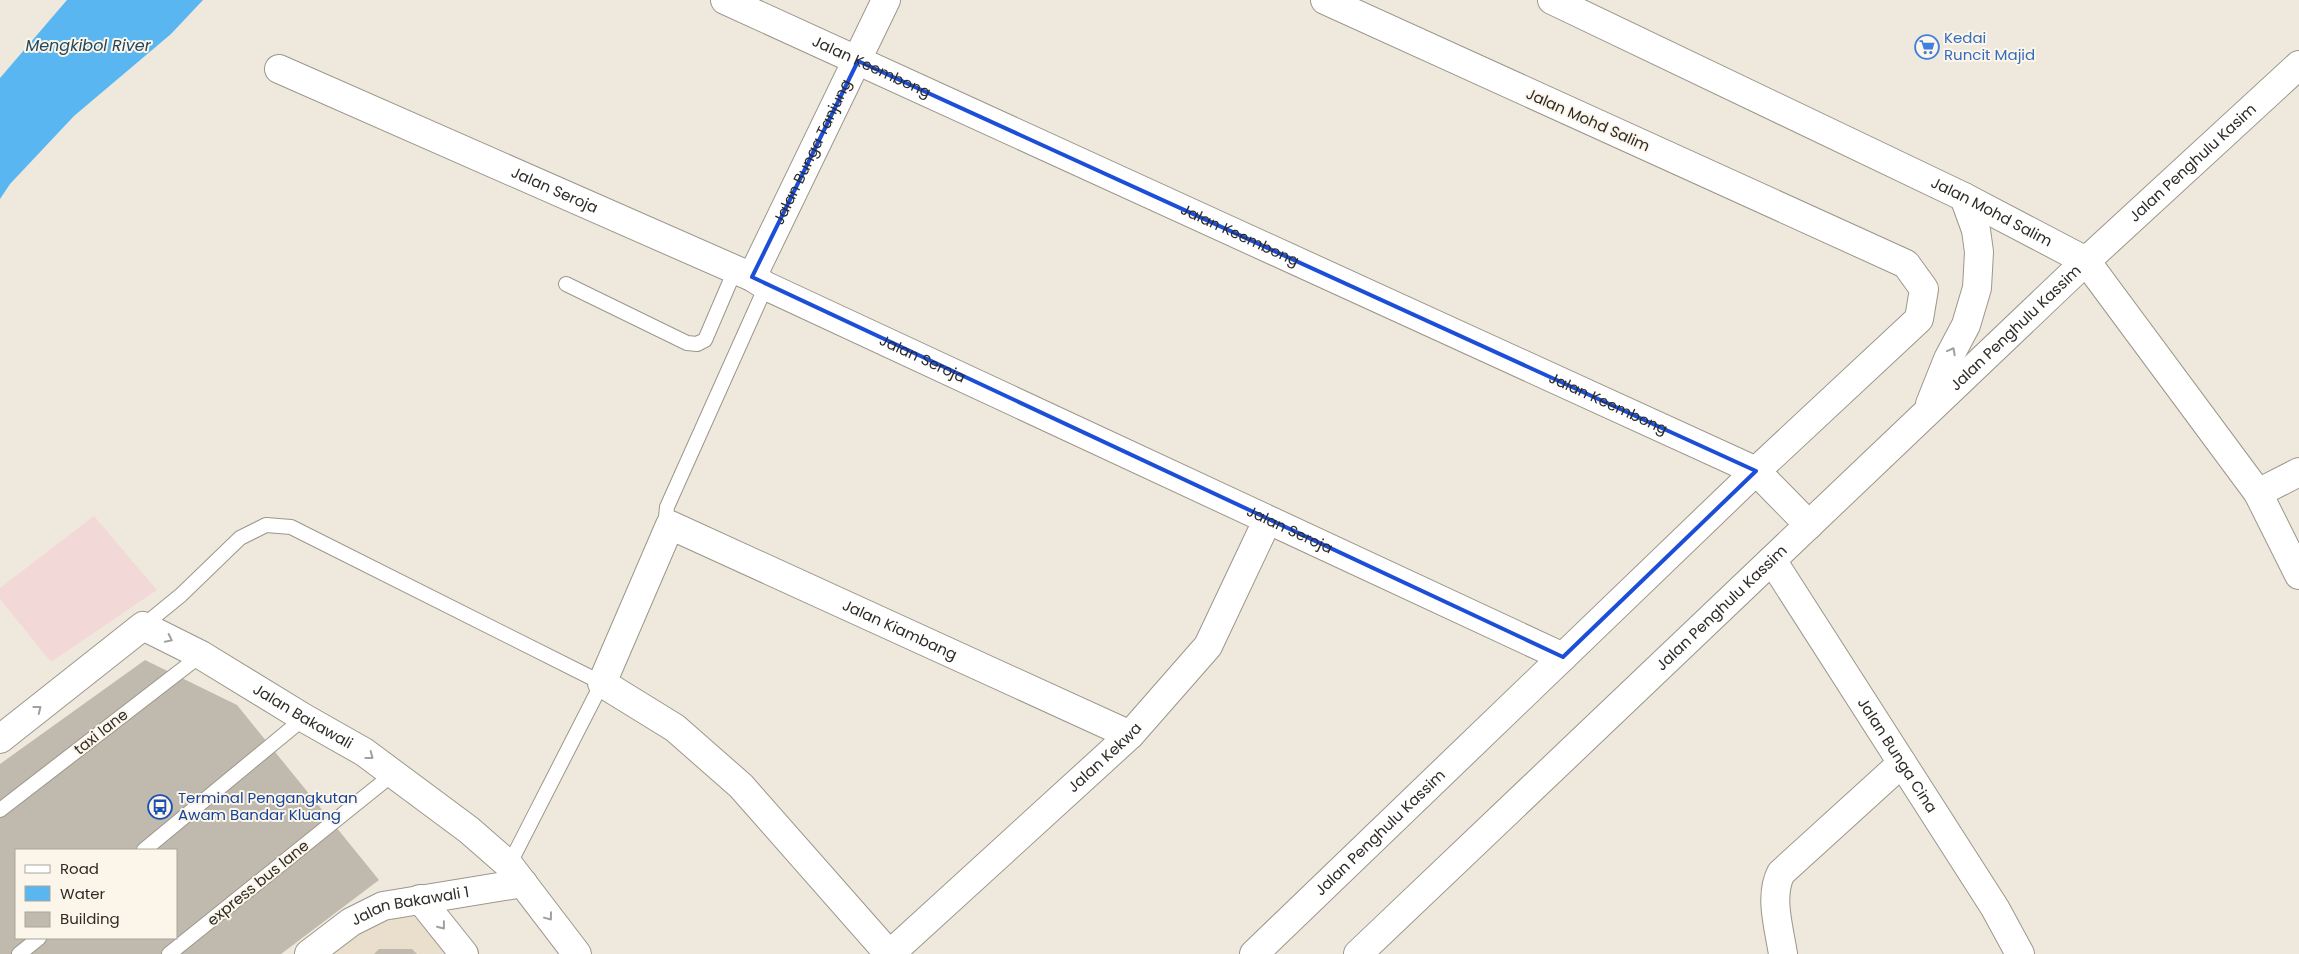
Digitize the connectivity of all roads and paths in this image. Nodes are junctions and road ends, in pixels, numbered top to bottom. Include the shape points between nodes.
1 (724, 0) edge
2 (886, 0) edge
3 (1325, 0) edge
4 (1552, 0) edge
5 (858, 60) junction
6 (2299, 65) edge
7 (279, 69) dead end
8 (1964, 197) junction
9 (2086, 261) junction
10 (751, 278) junction
11 (566, 284) dead end
12 (1924, 289) joint
13 (1927, 413) junction
14 (1756, 471) junction
15 (2299, 472) edge
16 (2258, 493) junction
17 (1267, 521) junction
18 (670, 525) junction
19 (1809, 525) junction
20 (1772, 560) junction
21 (2299, 575) edge
22 (144, 626) junction
23 (201, 655) junction
24 (1562, 657) junction
25 (602, 683) junction
26 (304, 718) junction
27 (1130, 735) junction
28 (0, 739) edge
29 (1902, 763) junction
30 (393, 774) junction
31 (0, 810) edge
32 (145, 849) edge
33 (516, 874) junction
34 (420, 899) junction
35 (38, 939) edge
36 (19, 954) edge
37 (169, 954) edge
38 (309, 954) edge
39 (464, 954) edge
40 (577, 954) edge
41 (889, 954) edge
42 (1254, 954) edge
43 (1358, 954) edge
44 (1783, 954) edge
45 (2020, 954) edge

1 - 5 street, Jalan Keembong
2 - 5 street, Jalan Bunga Tanjung
3 - 12 street, Jalan Mohd Salim via 1906,264
4 - 8 street, Jalan Mohd Salim
5 - 10 street, Jalan Bunga Tanjung
5 - 14 street, Jalan Keembong
6 - 9 street, Jalan Penghulu Kasim
7 - 10 street, Jalan Seroja
8 - 9 street, Jalan Mohd Salim
13 -> 8 street via 1948,359 1966,325 1977,288 1979,252 1976,230
9 - 13 street, Jalan Penghulu Kassim
9 - 16 street, Jalan Mohd Salim
10 - 11 lane via 705,340 697,344
10 - 17 street, Jalan Seroja
10 - 18 lane via 667,507 666,517
12 - 14 street, Jalan Penghulu Kassim via 1918,319
13 - 19 street, Jalan Penghulu Kassim
14 - 19 street
14 - 24 street, Jalan Penghulu Kassim
15 - 16 street
16 - 21 street, Jalan Mohd Salim
17 - 24 street, Jalan Seroja
17 - 27 street, Jalan Kekwa via 1208,646
18 - 25 street
18 - 27 street, Jalan Kiambang
19 - 20 street, Jalan Penghulu Kassim
20 - 29 street, Jalan Bunga Cina
20 - 43 street, Jalan Penghulu Kassim
22 -> 23 street, Jalan Bakawali
22 - 25 lane via 240,538 266,525 291,527
28 -> 22 street
23 - 26 street, Jalan Bakawali
23 - 31 lane, taxi lane
24 - 42 street, Jalan Penghulu Kassim
25 - 33 lane
25 - 41 street via 675,728 741,786
26 -> 30 street, Jalan Bakawali via 364,752
26 - 32 lane
27 - 41 street, Jalan Kekwa
29 - 44 street via 1781,873 1775,896
29 - 45 street, Jalan Bunga Cina via 1995,908
30 - 33 street, Jalan Bakawali via 469,830
30 - 37 lane, express bus lane
33 - 34 street, Jalan Bakawali 1
33 -> 40 street, Jalan Bakawali
34 - 38 street, Jalan Bakawali 1 via 382,906 351,922
34 -> 39 street
35 - 36 lane

